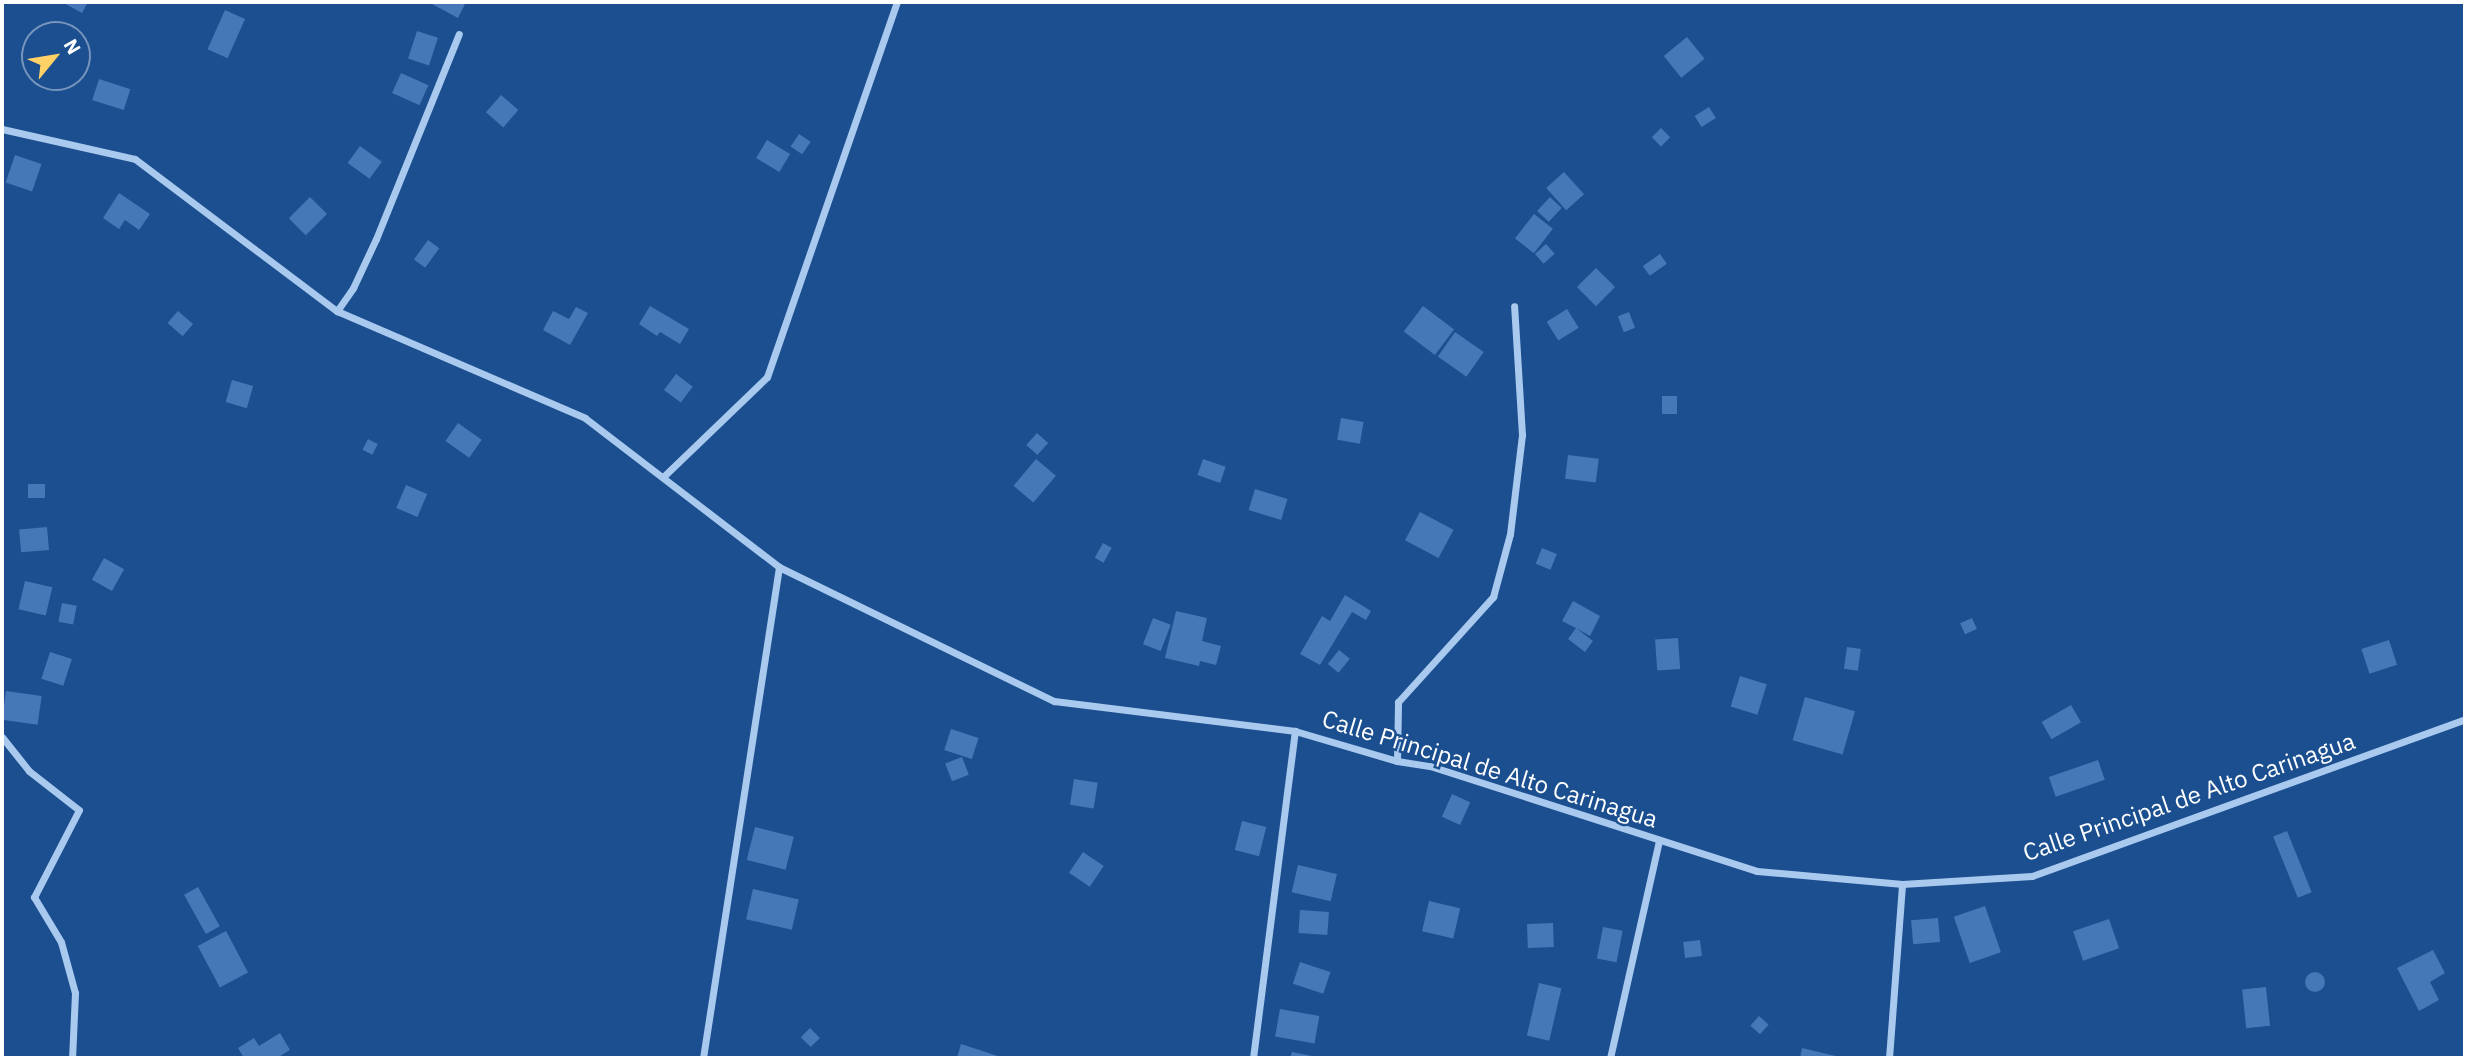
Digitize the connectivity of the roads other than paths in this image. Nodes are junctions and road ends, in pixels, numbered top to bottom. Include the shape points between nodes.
1 (897, 2) edge
2 (460, 34) dead end
3 (2, 129) edge
4 (1514, 306) dead end
5 (337, 311) junction
6 (663, 477) junction
7 (779, 567) junction
8 (2465, 719) edge
9 (1295, 731) junction
10 (2, 737) edge
11 (1397, 761) junction
12 (1659, 841) junction
13 (1902, 884) junction
14 (72, 1058) edge
15 (703, 1058) edge
16 (1253, 1058) edge
17 (1610, 1058) edge
18 (1889, 1058) edge

1 - 6 street via 767,377
2 - 5 street via 376,239
3 - 5 street, Calle Principal de Alto Carinagua via 135,159
4 - 11 street via 1522,435 1510,534 1493,597 1398,702
5 - 6 street, Calle Principal de Alto Carinagua via 585,418
6 - 7 street, Calle Principal de Alto Carinagua
7 - 9 street, Calle Principal de Alto Carinagua via 1054,701
7 - 15 street
8 - 13 street, Calle Principal de Alto Carinagua via 2032,876
9 - 11 street, Calle Principal de Alto Carinagua
9 - 16 street
10 - 14 street via 29,771 79,810 34,897 61,942 75,993
11 - 12 street, Calle Principal de Alto Carinagua via 1430,766
12 - 13 street, Calle Principal de Alto Carinagua via 1757,871
12 - 17 street
13 - 18 street

